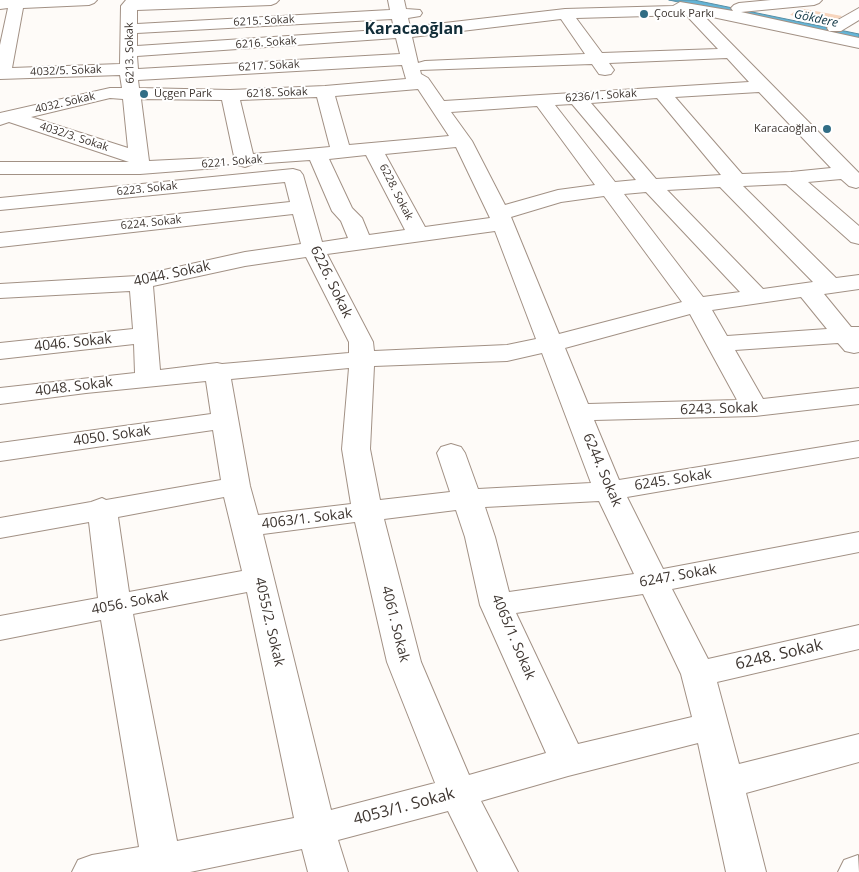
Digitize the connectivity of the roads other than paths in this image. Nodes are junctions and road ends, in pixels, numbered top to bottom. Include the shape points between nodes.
1 (89, 0) edge
2 (271, 0) edge
3 (653, 0) edge
4 (814, 0) edge
5 (18, 1) edge
6 (132, 3) edge
7 (0, 4) edge
8 (413, 6) edge
9 (699, 6) edge
10 (397, 7) edge
11 (564, 7) edge
12 (740, 8) junction
13 (859, 14) edge
14 (835, 28) junction
15 (129, 29) junction
16 (410, 32) junction
17 (859, 32) edge
18 (859, 42) edge
19 (272, 43) junction
20 (130, 50) junction
21 (733, 54) junction
22 (597, 59) junction
23 (280, 65) junction
24 (419, 72) junction
25 (130, 81) junction
26 (764, 86) junction
27 (325, 91) junction
28 (662, 92) junction
29 (289, 93) junction
30 (230, 95) junction
31 (624, 95) junction
32 (6, 98) edge
33 (577, 98) junction
34 (542, 100) junction
35 (439, 107) junction
36 (462, 141) junction
37 (374, 149) junction
38 (342, 152) junction
39 (317, 154) junction
40 (246, 160) junction
41 (139, 163) junction
42 (0, 168) edge
43 (294, 175) joint
44 (172, 177) junction
45 (791, 178) junction
46 (853, 178) edge
47 (731, 180) junction
48 (650, 184) junction
49 (608, 189) junction
50 (0, 204) edge
51 (302, 208) junction
52 (501, 219) junction
53 (418, 235) junction
54 (859, 237) edge
55 (0, 240) edge
56 (361, 242) junction
57 (313, 248) junction
58 (859, 282) edge
59 (141, 283) junction
60 (819, 287) junction
61 (0, 291) edge
62 (756, 296) junction
63 (697, 305) junction
64 (146, 335) junction
65 (855, 340) edge
66 (551, 344) junction
67 (719, 344) junction
68 (0, 350) edge
69 (362, 359) junction
70 (216, 372) junction
71 (148, 379) junction
72 (0, 396) edge
73 (859, 396) edge
74 (755, 408) junction
75 (578, 412) junction
76 (225, 420) junction
77 (859, 449) edge
78 (0, 452) edge
79 (451, 453) dead end
80 (236, 486) junction
81 (609, 491) junction
82 (466, 499) junction
83 (102, 508) junction
84 (367, 512) junction
85 (247, 526) junction
86 (0, 528) edge
87 (859, 542) edge
88 (260, 579) junction
89 (652, 582) junction
90 (115, 605) junction
91 (496, 605) junction
92 (0, 628) edge
93 (859, 637) edge
94 (698, 674) junction
95 (712, 726) junction
96 (859, 748) edge
97 (568, 760) junction
98 (726, 783) junction
99 (458, 793) junction
100 (316, 830) junction
101 (162, 866) edge
102 (92, 872) edge
103 (328, 872) edge
104 (498, 872) edge
105 (746, 872) edge

1 - 5 street
2 - 6 street
3 - 9 street
4 - 12 street
5 - 7 street
5 - 32 street
6 - 15 street, 6213. Sokak
8 - 10 street, 6215. Sokak
8 - 16 street, 6244. Sokak
9 - 11 street, 6216. Sokak
9 - 12 street
9 - 18 street
9 - 21 street
10 - 15 street, 6215. Sokak
10 - 16 street, 6244. Sokak
11 - 16 street, 6216. Sokak via 516,12
11 - 22 street
12 - 14 street
13 - 14 street
14 - 17 street
15 - 20 street, 6213. Sokak
16 - 19 street, 6216. Sokak
16 - 24 street, 6244. Sokak
19 - 20 street, 6216. Sokak
19 - 23 street
20 - 25 street, 6213. Sokak
21 - 22 street
21 - 26 street
22 - 24 street
22 - 31 street
23 - 24 street, 6217. Sokak
23 - 25 street, 6217. Sokak
23 - 29 street
24 - 27 street, 6218. Sokak
24 - 35 street, 6244. Sokak
25 - 30 street, 6218. Sokak
25 - 32 street
25 - 32 street, 4032. Sokak via 110,93 82,98
25 - 41 street, 6213. Sokak
26 - 28 street, 6236/1. Sokak
26 - 46 street
27 - 29 street, 6218. Sokak
27 - 38 street
28 - 31 street, 6236/1. Sokak
28 - 47 street
29 - 30 street, 6218. Sokak
30 - 40 street
31 - 33 street, 6236/1. Sokak
32 - 41 street, 4032/3. Sokak
33 - 34 street, 6236/1. Sokak
33 - 48 street
34 - 35 street, 6236/1. Sokak
34 - 49 street
35 - 36 street, 6244. Sokak
36 - 37 street, 6221. Sokak
36 - 52 street, 6244. Sokak
37 - 38 street, 6221. Sokak
37 - 53 street, 6228. Sokak
38 - 39 street, 6221. Sokak
39 - 40 street, 6221. Sokak
39 - 56 street
40 - 44 street, 6221. Sokak
41 - 42 street, 6221. Sokak
41 - 44 street, 6221. Sokak
43 - 44 street, 6223. Sokak
43 - 51 street, 6226. Sokak
44 - 50 street, 6223. Sokak
45 - 46 street, 4044. Sokak
45 - 47 street, 4044. Sokak
45 - 54 street
47 - 48 street, 4044. Sokak
47 - 60 street
48 - 49 street, 4044. Sokak
48 - 62 street
49 - 52 street, 4044. Sokak via 558,196
49 - 63 street
51 - 55 street, 6224. Sokak
51 - 57 street, 6226. Sokak
52 - 53 street, 4044. Sokak
52 - 66 street, 6244. Sokak
53 - 56 street, 4044. Sokak
56 - 57 street, 4044. Sokak
57 - 59 street, 4044. Sokak via 245,259
57 - 69 street, 6226. Sokak via 361,342
58 - 60 street, 4048. Sokak
59 - 61 street, 4044. Sokak
59 - 64 street
60 - 62 street, 4048. Sokak
60 - 65 street
62 - 63 street, 4048. Sokak
63 - 66 street, 4048. Sokak
63 - 67 street
64 - 68 street, 4046. Sokak
64 - 71 street
65 - 67 street
66 - 69 street, 4048. Sokak via 507,353
66 - 75 street, 6244. Sokak
67 - 74 street
69 - 70 street, 4048. Sokak
69 - 84 street, 4061. Sokak via 356,449
70 - 71 street, 4048. Sokak
70 - 76 street, 4055/2. Sokak
71 - 72 street, 4048. Sokak
73 - 74 street, 6243. Sokak
74 - 75 street, 6243. Sokak
75 - 81 street, 6244. Sokak
76 - 78 street, 4050. Sokak
76 - 80 street, 4055/2. Sokak
77 - 81 street, 6245. Sokak
79 - 82 street, 4065/1. Sokak
80 - 83 street
80 - 85 street, 4055/2. Sokak
81 - 82 street, 6245. Sokak
81 - 89 street, 6244. Sokak
82 - 84 street, 6245. Sokak
82 - 91 street, 4065/1. Sokak via 480,537
83 - 86 street
83 - 90 street
84 - 85 street, 4063/1. Sokak
84 - 99 street, 4061. Sokak via 404,662
85 - 88 street, 4055/2. Sokak
87 - 89 street, 6247. Sokak
88 - 90 street, 4056. Sokak
88 - 100 street, 4055/2. Sokak
89 - 91 street, 6247. Sokak
89 - 94 street, 6244. Sokak
90 - 92 street, 4056. Sokak
90 - 101 street
91 - 97 street, 4065/1. Sokak
93 - 94 street, 6248. Sokak
94 - 95 street, 6244. Sokak
95 - 97 street, 4053/1. Sokak
95 - 98 street, 6244. Sokak
96 - 98 street
97 - 99 street, 4053/1. Sokak
98 - 105 street, 6244. Sokak
99 - 100 street, 4053/1. Sokak
99 - 104 street, 4061. Sokak
100 - 101 street, 4053/1. Sokak
100 - 103 street, 4055/2. Sokak
101 - 102 street, 4053/1. Sokak

